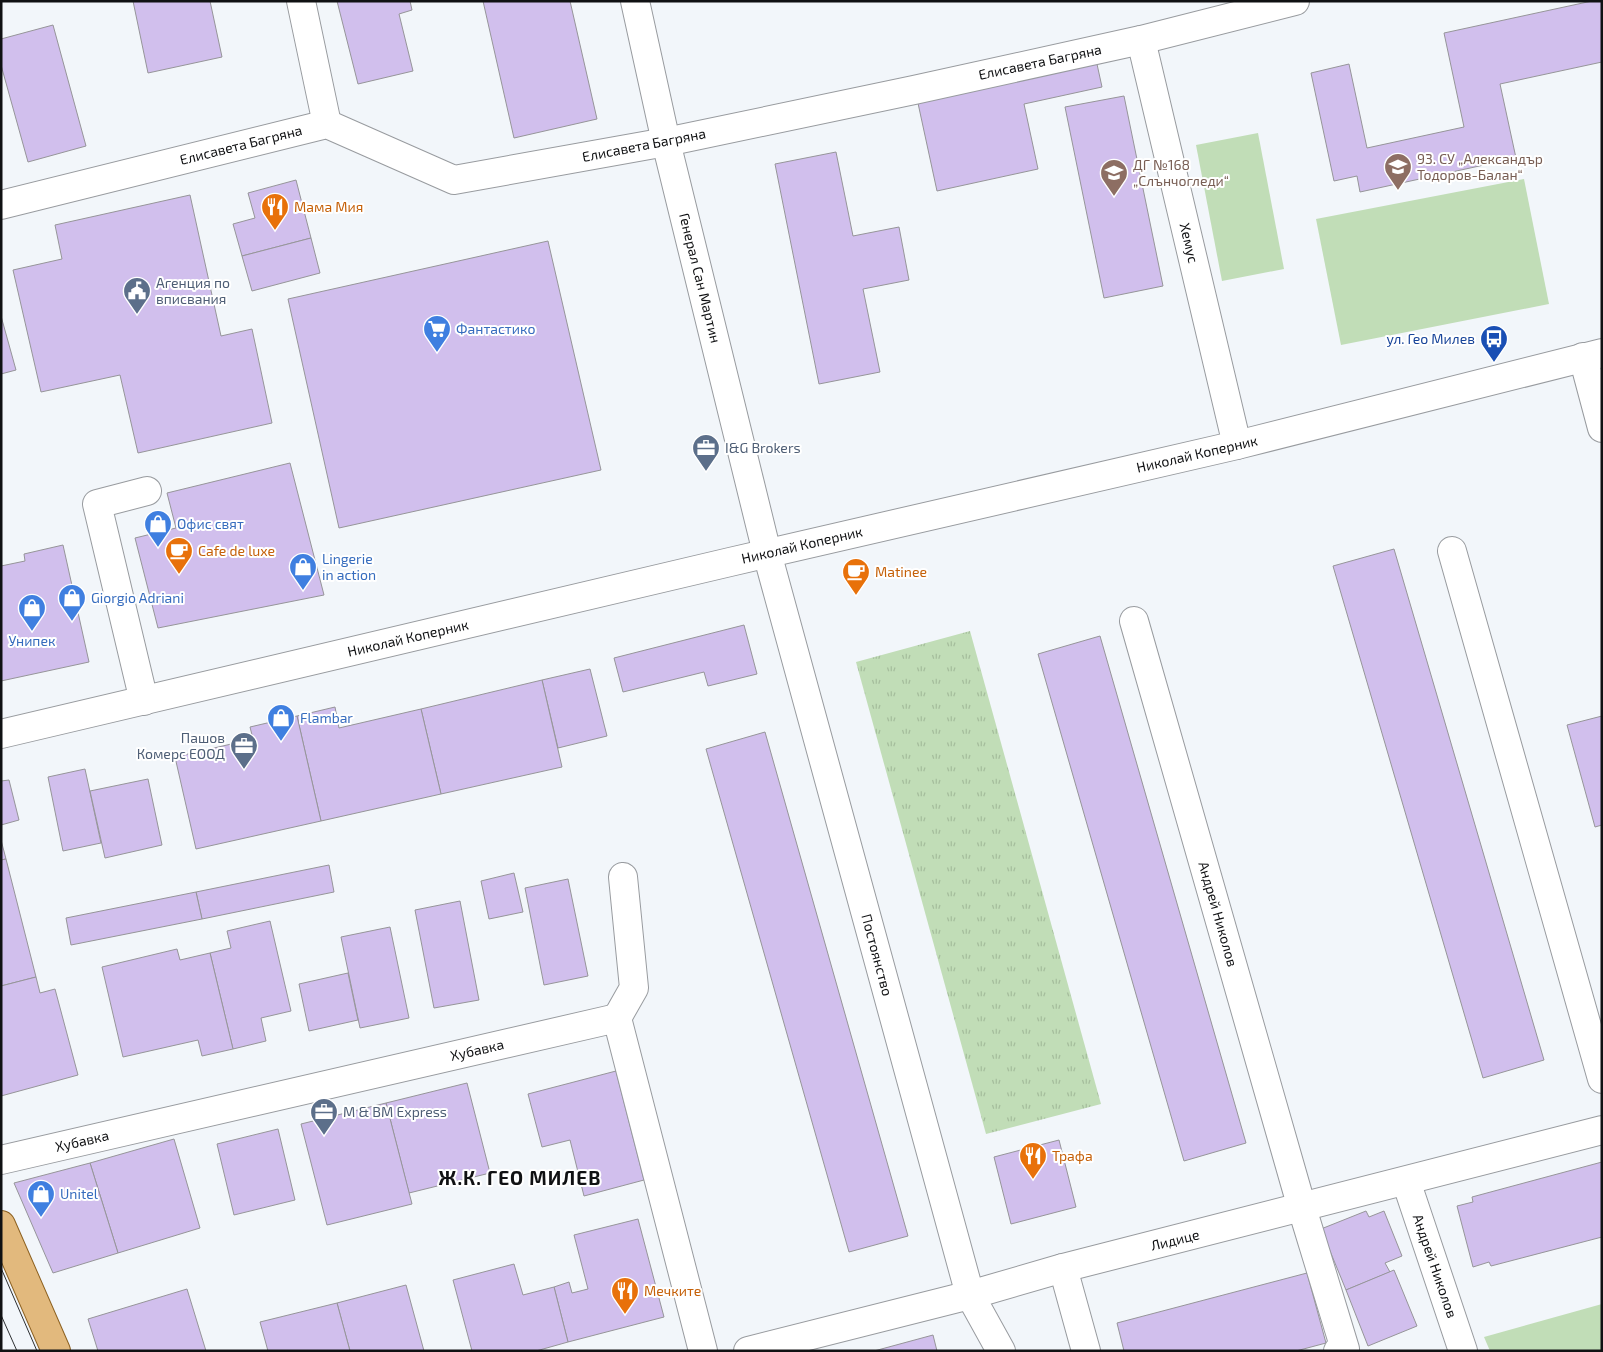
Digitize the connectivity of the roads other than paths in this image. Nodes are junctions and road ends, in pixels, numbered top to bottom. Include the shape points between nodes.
1 (301, 1) edge
2 (635, 1) edge
3 (1295, 1) edge
4 (1141, 40) junction
5 (327, 124) junction
6 (666, 142) junction
7 (1, 205) edge
8 (1592, 355) edge
9 (1602, 428) edge
10 (1237, 445) junction
11 (147, 491) dead end
12 (1452, 551) dead end
13 (767, 553) junction
14 (1134, 621) dead end
15 (144, 701) junction
16 (1, 734) edge
17 (623, 877) dead end
18 (617, 1018) junction
19 (1602, 1079) edge
20 (1602, 1130) edge
21 (1, 1160) edge
22 (1406, 1181) junction
23 (1302, 1208) junction
24 (1, 1225) edge
25 (1063, 1268) junction
26 (970, 1295) junction
27 (56, 1351) edge
28 (703, 1351) edge
29 (748, 1351) edge
30 (1001, 1351) edge
31 (1086, 1351) edge
32 (1338, 1351) edge
33 (1463, 1351) edge

1 - 5 street
2 - 6 street, Генерал Сан Мартин
3 - 4 street, Елисавета Багряна
4 - 6 street, Елисавета Багряна
4 - 10 street, Хемус
5 - 6 street, Елисавета Багряна via 454,180
5 - 7 street, Елисавета Багряна
6 - 13 street, Генерал Сан Мартин
8 - 9 street
8 - 10 street, Николай Коперник
10 - 13 street, Николай Коперник
11 - 15 street via 97,504
12 - 19 street
13 - 15 street, Николай Коперник
13 - 26 street, Постоянство
14 - 23 street, Андрей Николов
15 - 16 street, Николай Коперник
17 - 18 street via 634,988
18 - 21 street, Хубавка
18 - 28 street
20 - 22 street, Лидице
22 - 23 street, Лидице
22 - 33 street, Андрей Николов
23 - 25 street, Лидице
23 - 32 street, Андрей Николов via 1345,1349
24 - 27 main road
25 - 26 street, Лидице
25 - 31 street
26 - 29 street, Лидице
26 - 30 street, Постоянство

